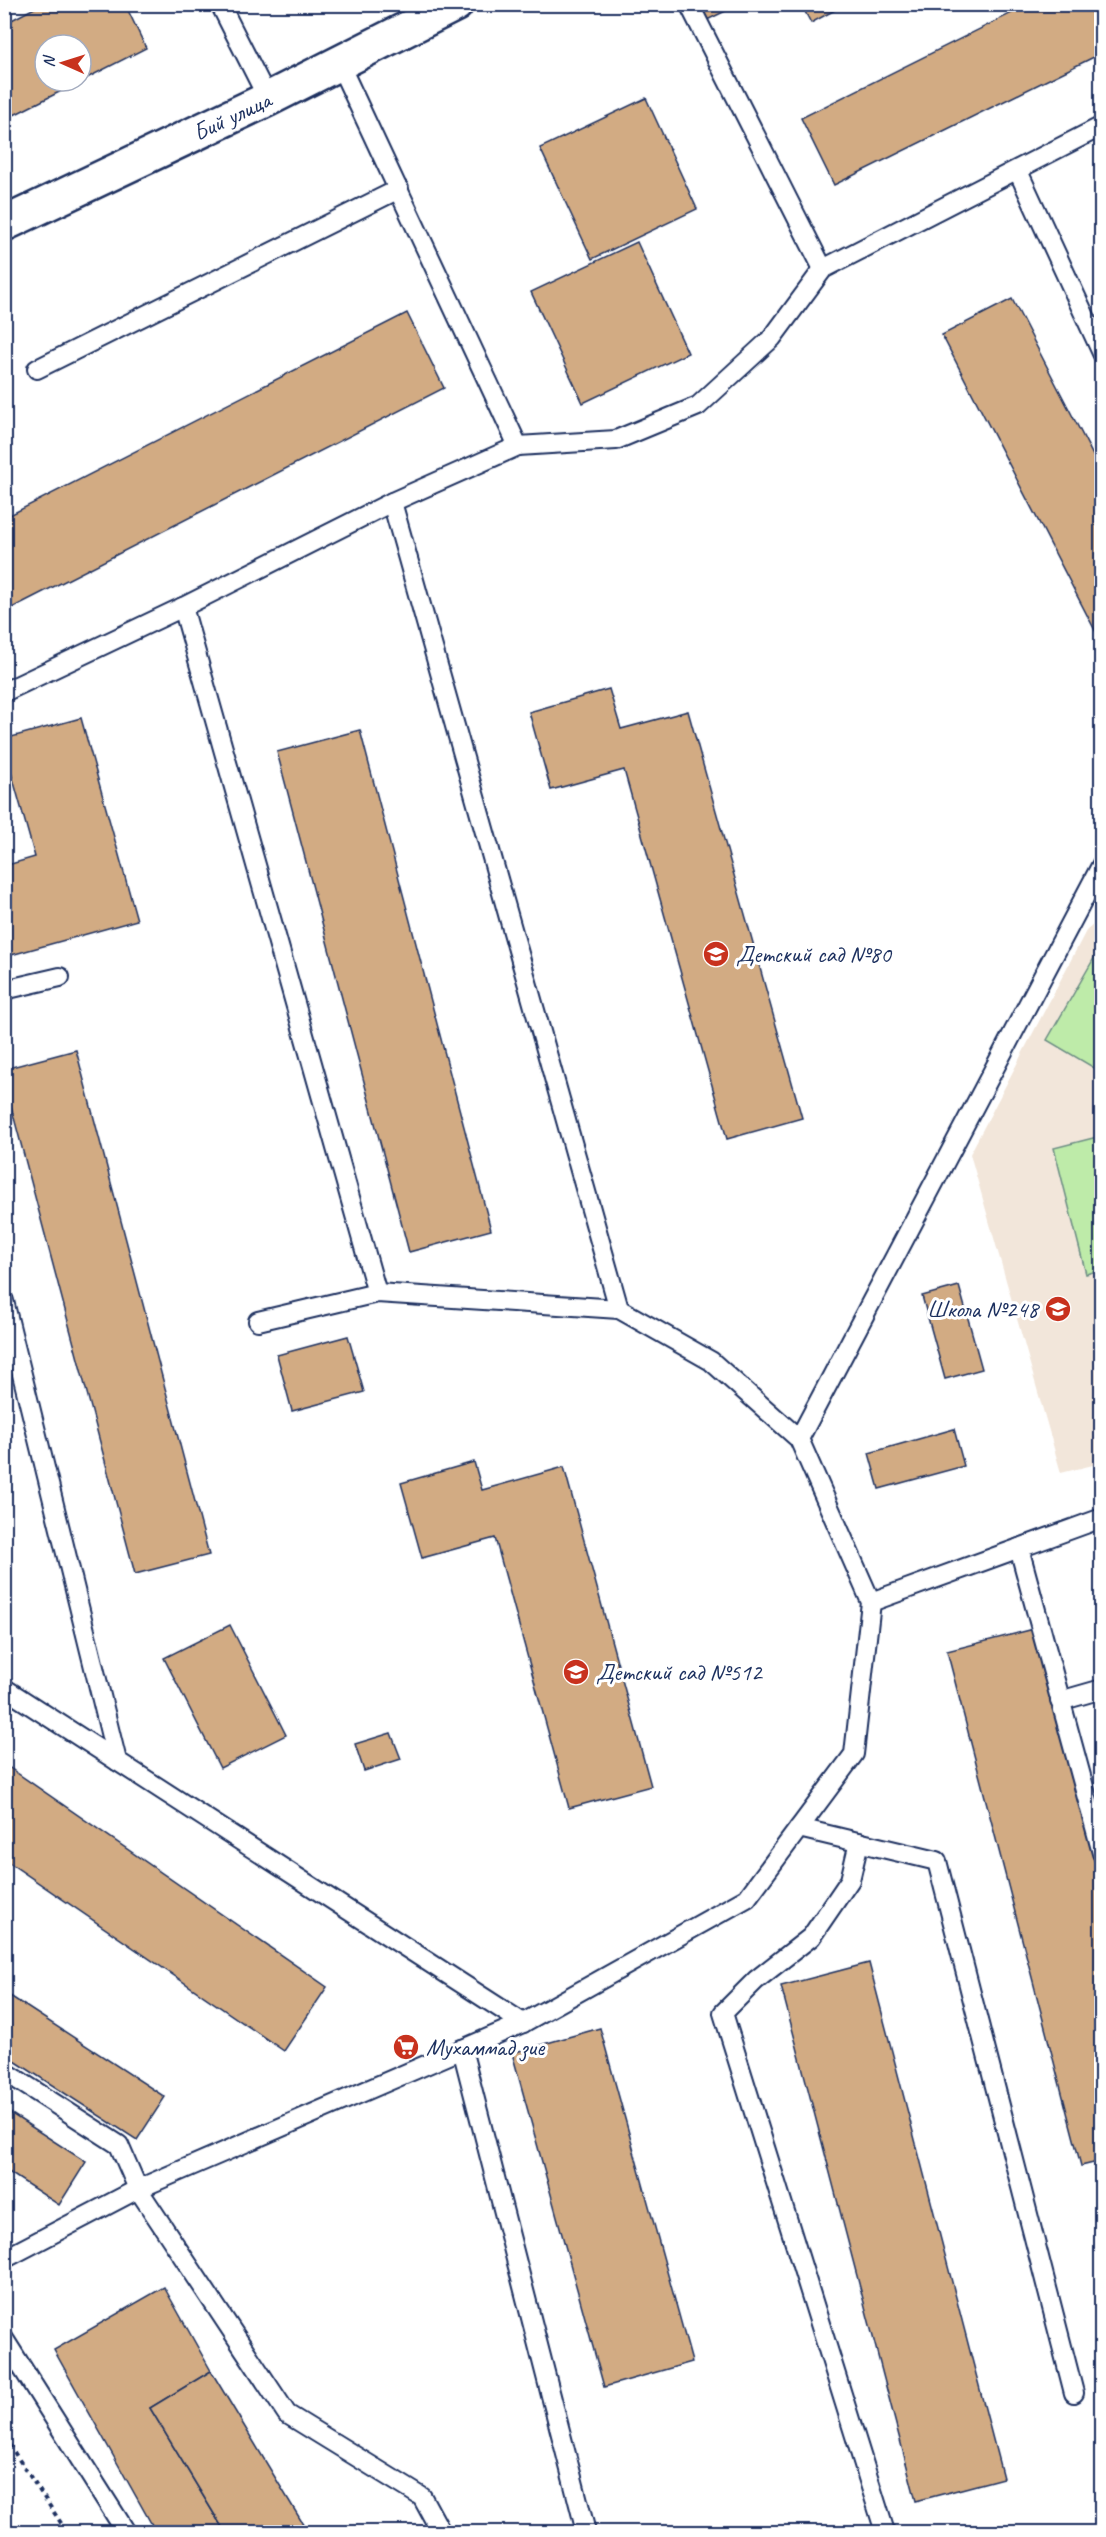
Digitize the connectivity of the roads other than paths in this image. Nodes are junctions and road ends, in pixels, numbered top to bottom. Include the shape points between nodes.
1 (220, 4) edge
2 (456, 4) edge
3 (689, 4) edge
4 (339, 63) junction
5 (268, 99) junction
6 (1101, 126) edge
7 (1018, 171) junction
8 (399, 189) junction
9 (4, 224) edge
10 (823, 269) junction
11 (1101, 353) edge
12 (37, 369) dead end
13 (518, 446) junction
14 (392, 501) junction
15 (183, 607) junction
16 (4, 692) edge
17 (1101, 864) edge
18 (60, 977) dead end
19 (4, 990) edge
20 (377, 1293) junction
21 (4, 1301) edge
22 (619, 1309) junction
23 (258, 1321) dead end
24 (800, 1439) junction
25 (1101, 1518) edge
26 (1018, 1548) junction
27 (871, 1602) junction
28 (4, 1688) edge
29 (1101, 1689) edge
30 (1060, 1701) junction
31 (117, 1761) junction
32 (799, 1828) junction
33 (859, 1842) junction
34 (1101, 1853) edge
35 (523, 2023) junction
36 (462, 2049) junction
37 (4, 2071) edge
38 (138, 2189) junction
39 (4, 2259) edge
40 (4, 2339) edge
41 (1074, 2393) dead end
42 (126, 2532) edge
43 (441, 2532) edge
44 (586, 2532) edge
45 (885, 2532) edge

1 - 5 lane
2 - 4 street, Бий улица
3 - 10 lane
4 - 5 street, Бий улица
4 - 8 lane
5 - 9 street, Бий улица
6 - 7 lane
7 - 10 lane
7 - 11 lane
8 - 12 lane
8 - 13 lane
10 - 13 lane via 772,338 698,406 616,440
13 - 14 lane
14 - 15 lane
14 - 22 lane
15 - 16 lane
15 - 20 lane
17 - 24 lane
18 - 19 lane
20 - 22 lane
20 - 23 lane
21 - 31 lane
22 - 24 lane via 711,1361
24 - 27 lane
25 - 26 lane
26 - 27 lane
26 - 30 lane
27 - 32 lane via 854,1754
28 - 31 lane
29 - 30 lane
30 - 34 lane
31 - 35 lane
32 - 33 lane
32 - 35 lane via 747,1898
33 - 41 lane via 937,1862
33 - 45 lane via 850,1880 811,1937 756,1980 723,2013
35 - 36 lane
36 - 38 lane
36 - 44 lane
37 - 38 lane via 119,2145
38 - 39 lane
38 - 43 lane via 287,2414 422,2497
40 - 42 lane

